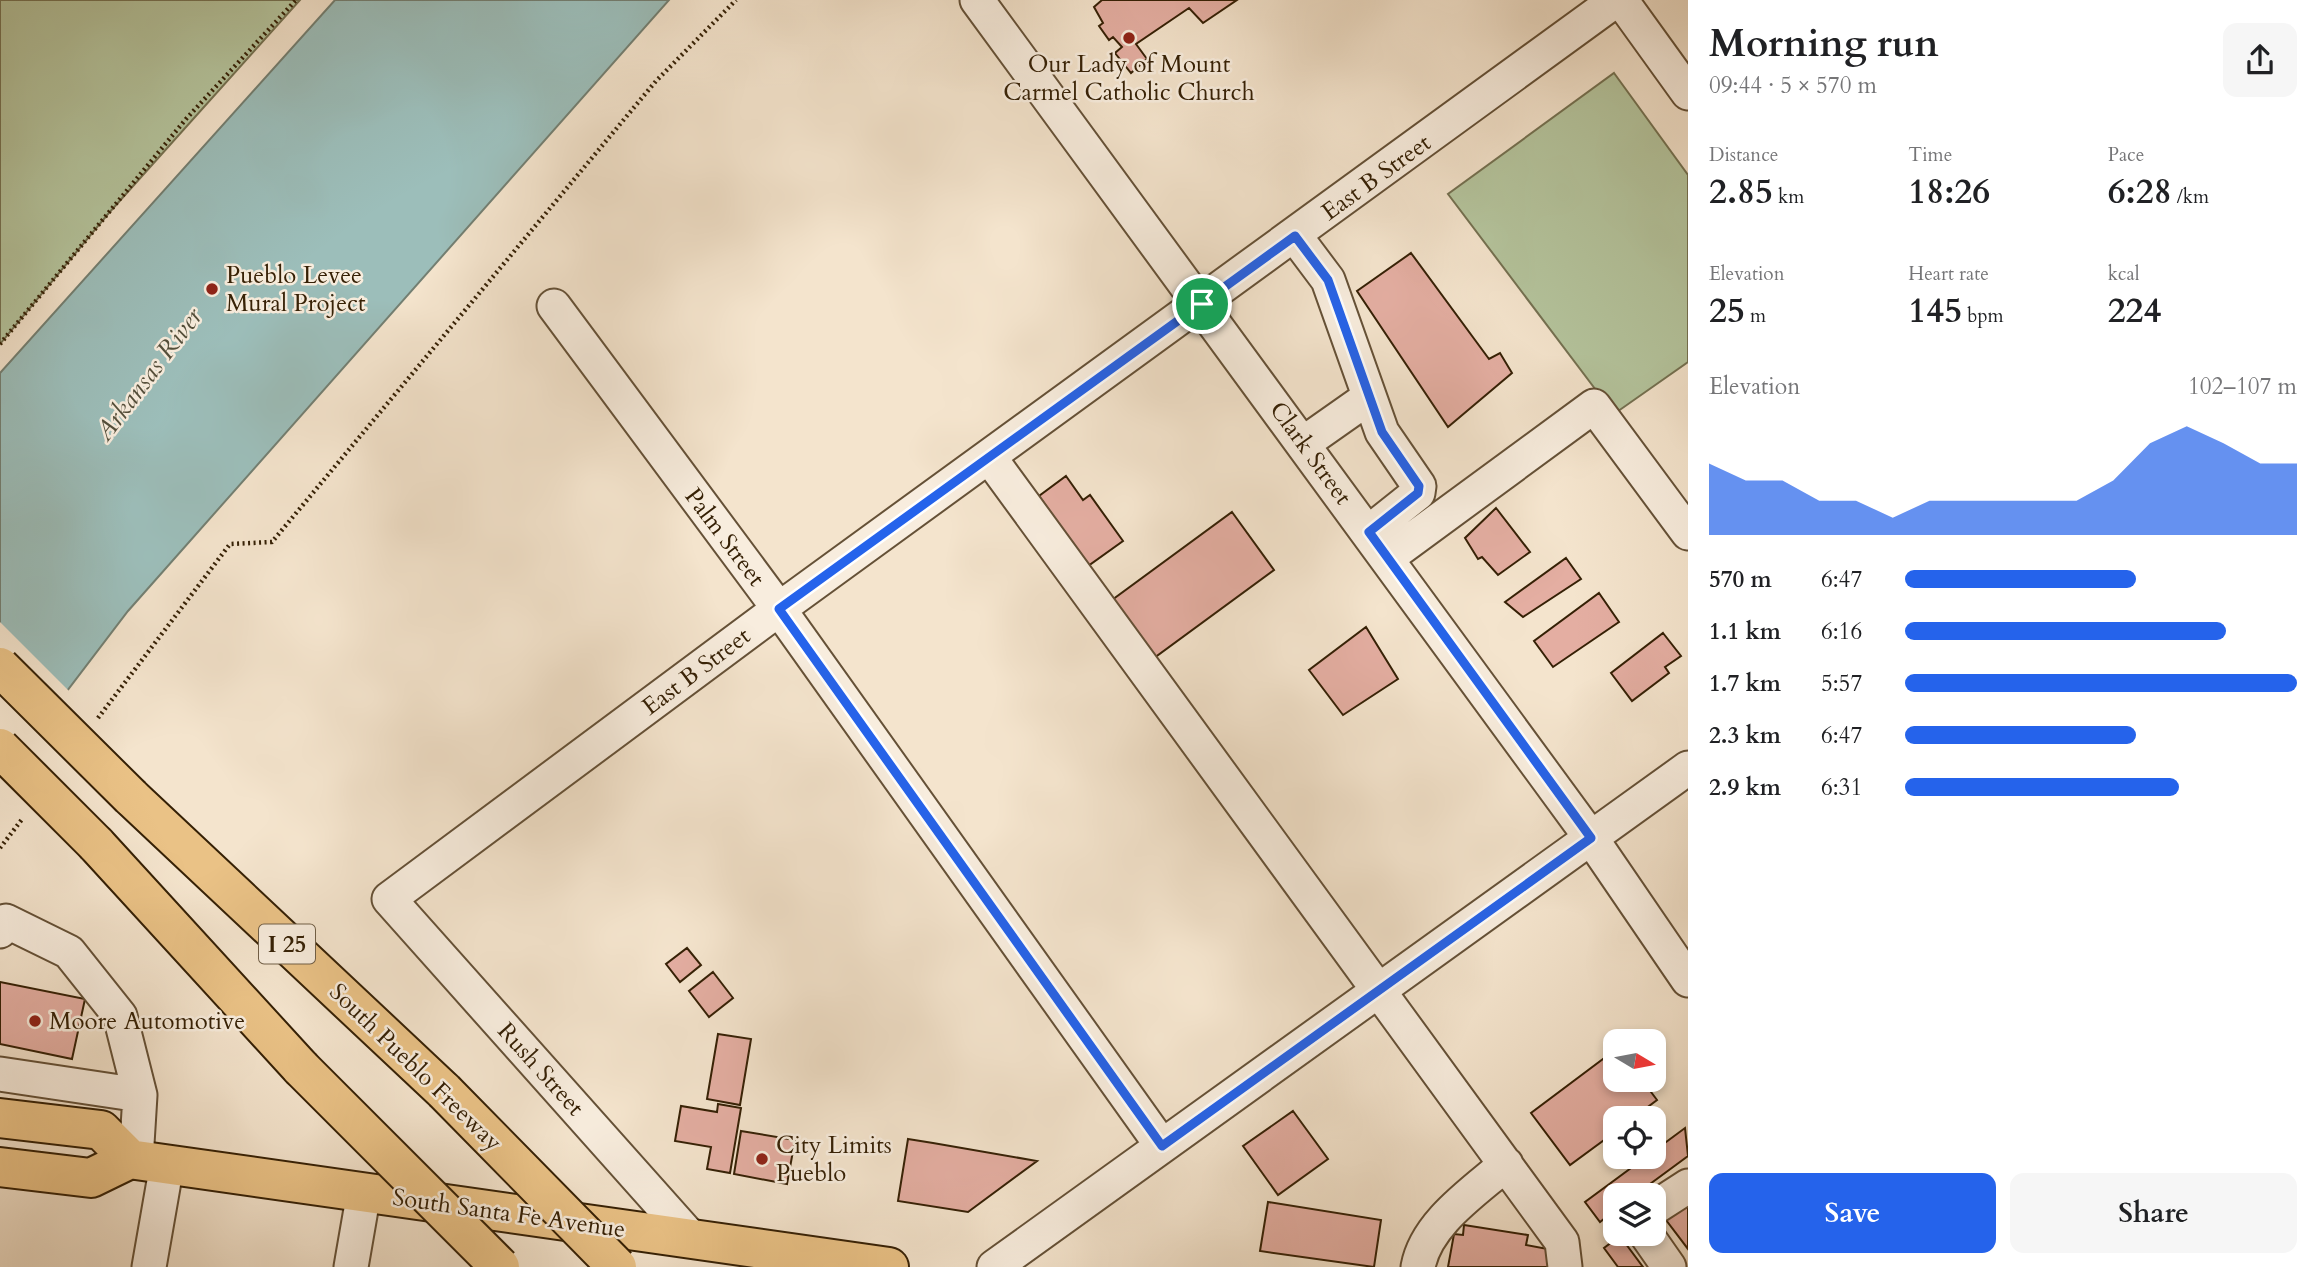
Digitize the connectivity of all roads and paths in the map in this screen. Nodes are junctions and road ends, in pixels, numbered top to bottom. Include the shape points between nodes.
1 (296, 0) edge
2 (736, 0) edge
3 (977, 0) edge
4 (1619, 0) edge
5 (1688, 93) edge
6 (1295, 236) junction
7 (1202, 304) junction
8 (554, 306) dead end
9 (0, 344) edge
10 (1368, 398) junction
11 (1304, 443) junction
12 (989, 458) junction
13 (1688, 533) edge
14 (1378, 545) junction
15 (779, 609) junction
16 (0, 667) edge
17 (90, 728) dead end
18 (0, 748) edge
19 (1688, 768) edge
20 (25, 815) dead end
21 (1591, 838) junction
22 (0, 848) edge
23 (390, 899) joint
24 (0, 931) edge
25 (1688, 980) edge
26 (1377, 992) junction
27 (0, 1074) edge
28 (140, 1095) junction
29 (0, 1118) edge
30 (1162, 1146) junction
31 (144, 1161) junction
32 (1506, 1164) junction
33 (0, 1167) edge
34 (1688, 1186) edge
35 (364, 1192) junction
36 (1666, 1200) edge
37 (694, 1240) junction
38 (1655, 1246) edge
39 (149, 1267) edge
40 (351, 1267) edge
41 (500, 1267) edge
42 (617, 1267) edge
43 (889, 1267) edge
44 (994, 1267) edge
45 (1418, 1267) edge
46 (1565, 1267) edge
47 (1669, 1267) edge

1 - 9 path via 187,120
2 - 17 path via 656,81 272,542 230,544
3 - 7 street, Clark Street
4 - 5 street
4 - 6 street, East B Street
6 - 7 street, East B Street
6 - 10 street via 1328,280
7 - 11 street, Clark Street
7 - 12 street, East B Street
8 - 15 street, Palm Street
10 - 11 street
10 - 14 street via 1382,432 1419,490
11 - 14 street, Clark Street
12 - 15 street, East B Street
12 - 26 street
13 - 14 street via 1594,406
14 - 21 street, Clark Street
15 - 23 street, East B Street
15 - 30 street, Palm Street
16 - 42 main road, South Pueblo Freeway / I 25, bridge via 131,797 444,1091
18 - 41 main road, bridge via 96,844 301,1068
19 - 21 street
20 - 22 path
21 - 25 street, Clark Street
21 - 26 street
23 - 37 street, Rush Street
24 - 28 street via 6,921 69,952 120,1016
26 - 30 street
26 - 32 street
27 - 28 street
28 - 31 street
29 - 31 main road via 101,1130
30 - 44 street
31 - 33 main road via 92,1178
31 - 35 main road, South Santa Fe Avenue
31 - 39 street
32 - 45 street via 1438,1226
32 - 46 street via 1562,1242
34 - 36 street
35 - 37 main road, South Santa Fe Avenue
35 - 40 street
37 - 43 main road, South Santa Fe Avenue
38 - 47 street

